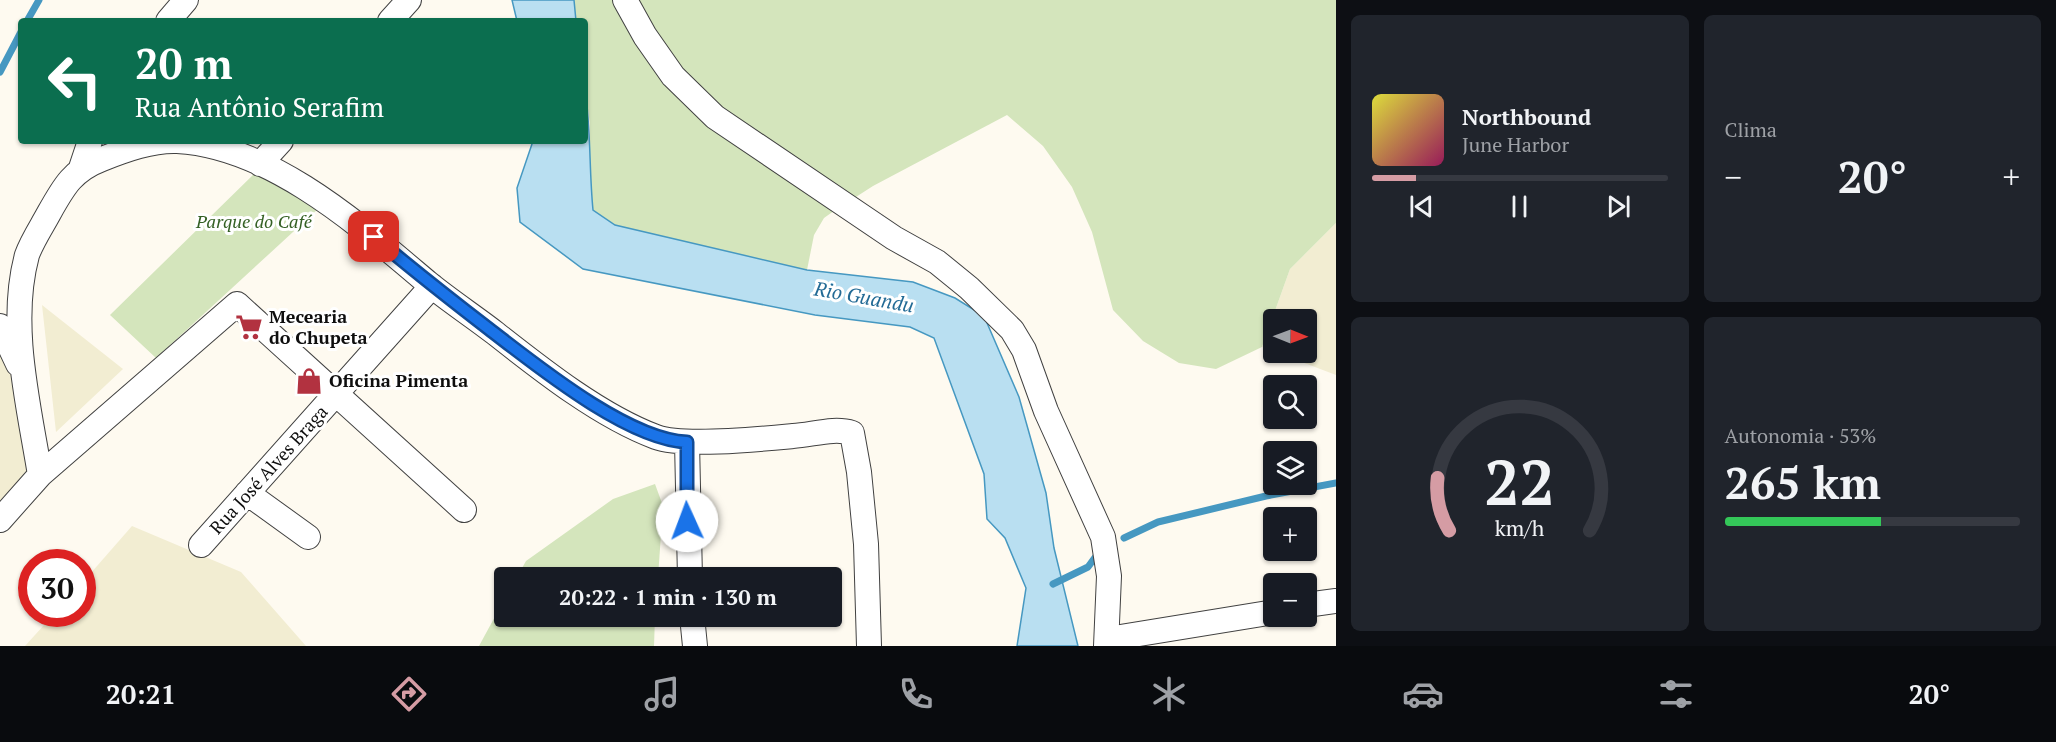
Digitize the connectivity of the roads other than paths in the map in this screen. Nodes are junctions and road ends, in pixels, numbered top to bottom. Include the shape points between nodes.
1 (186, 0) edge
2 (409, 0) edge
3 (625, 0) edge
4 (171, 18) edge
5 (393, 18) edge
6 (89, 144) edge
7 (158, 144) edge
8 (190, 144) edge
9 (278, 144) edge
10 (260, 164) junction
11 (81, 168) junction
12 (432, 286) junction
13 (0, 326) edge
14 (26, 382) junction
15 (338, 394) junction
16 (687, 442) junction
17 (40, 475) junction
18 (247, 493) junction
19 (464, 510) dead end
20 (0, 520) edge
21 (308, 537) dead end
22 (201, 545) dead end
23 (690, 567) edge
24 (1336, 601) edge
25 (1317, 604) edge
26 (1263, 614) edge
27 (693, 627) edge
28 (1107, 643) edge
29 (695, 646) edge
30 (869, 646) edge

1 - 4 street
2 - 5 street
3 - 28 street via 673,76 715,117 884,231 937,262 1012,330 1103,537 1109,576
6 - 11 street
7 - 11 street via 131,149
8 - 10 street via 223,150
9 - 10 street
10 - 12 street via 337,207
11 - 14 street via 55,202 28,254 20,332
12 - 15 street, Rua José Alves Braga
12 - 16 street via 565,386 656,437
13 - 14 street
14 - 17 street
15 - 17 street via 237,304
15 - 18 street, Rua José Alves Braga
15 - 19 street
16 - 23 street
16 - 30 street via 828,431 850,431 854,435 866,544
17 - 20 street
18 - 21 street
18 - 22 street, Rua José Alves Braga
24 - 25 street
26 - 28 street
27 - 29 street

